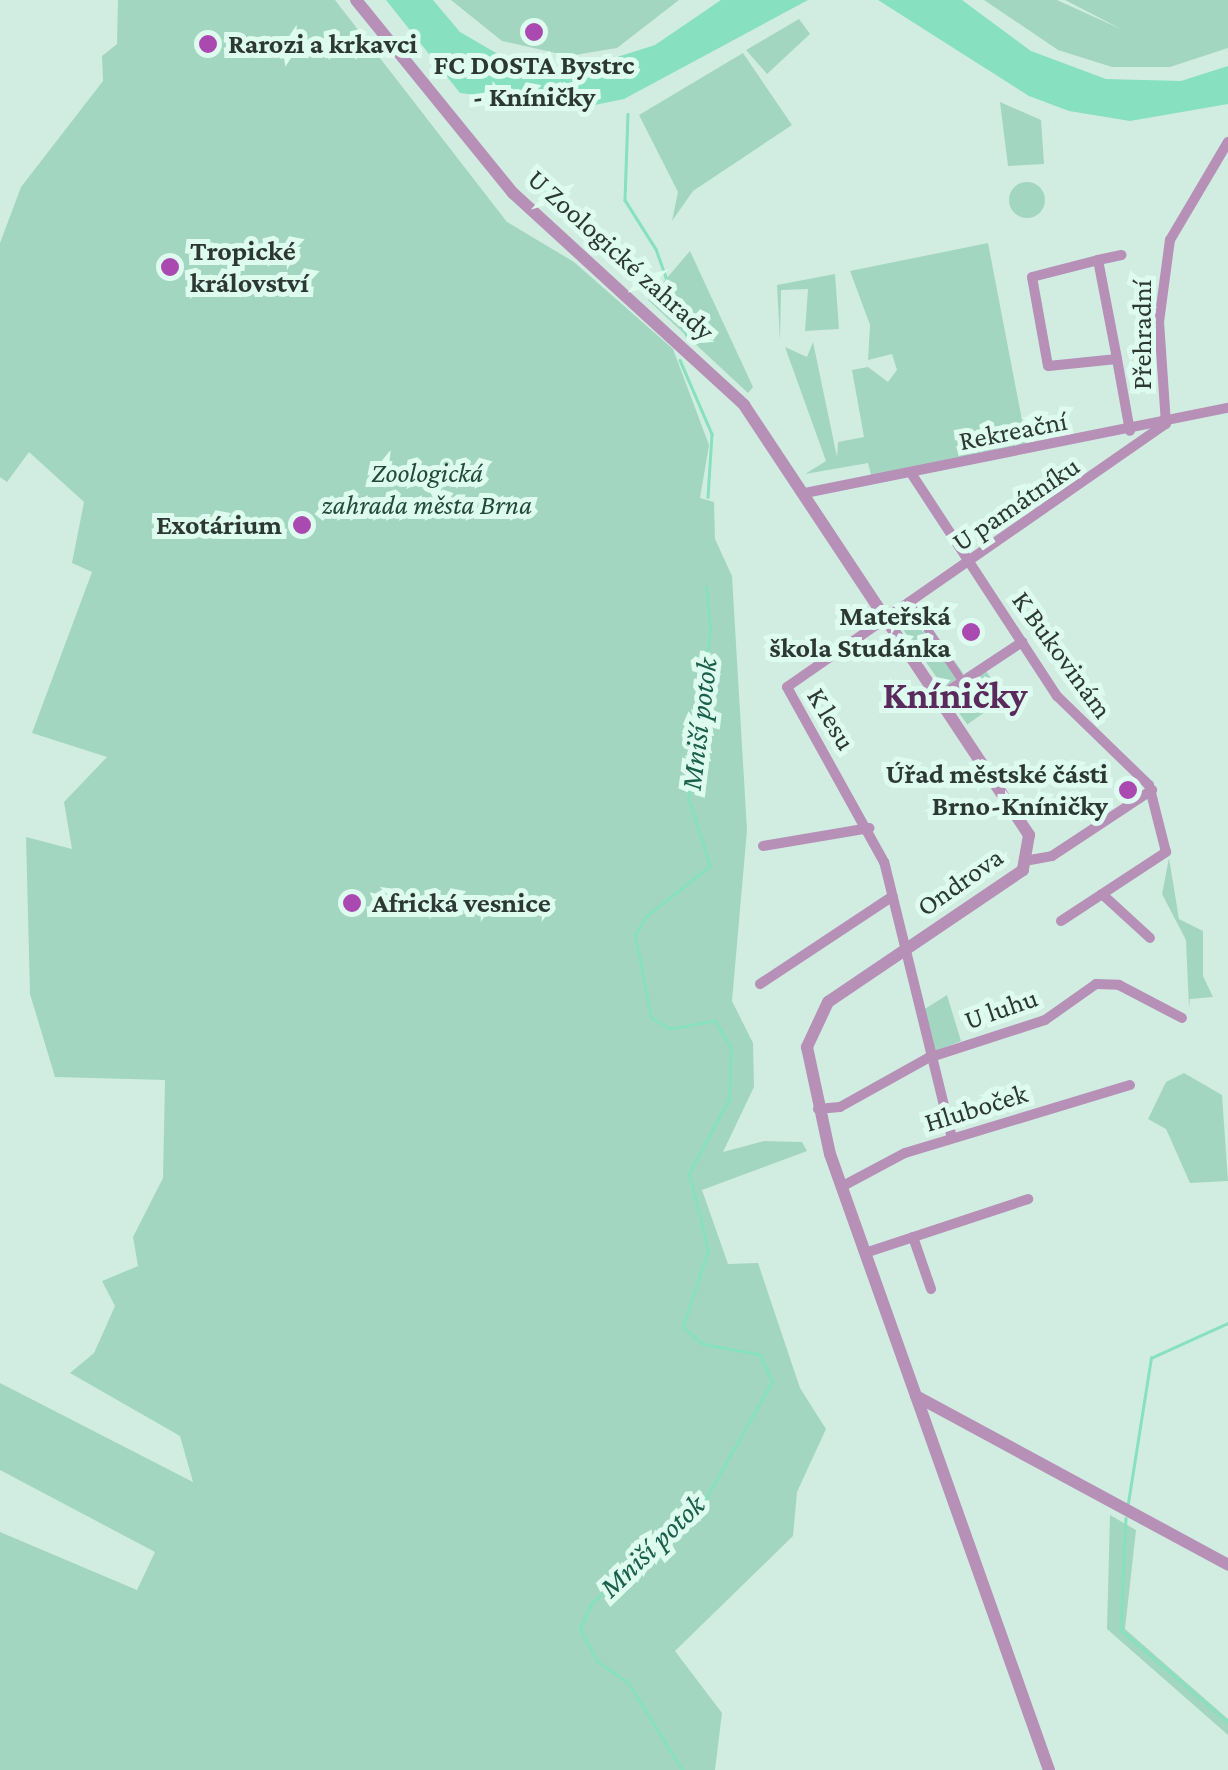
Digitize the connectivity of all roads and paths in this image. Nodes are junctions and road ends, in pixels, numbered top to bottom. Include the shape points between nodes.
1 (356, 0) edge
2 (1228, 142) edge
3 (1120, 255) dead end
4 (1098, 260) junction
5 (1116, 359) junction
6 (744, 404) joint
7 (1228, 408) edge
8 (1166, 424) junction
9 (1130, 431) junction
10 (911, 473) junction
11 (805, 493) junction
12 (970, 562) junction
13 (909, 601) junction
14 (886, 616) junction
15 (1022, 642) junction
16 (962, 682) junction
17 (939, 697) junction
18 (974, 699) dead end
19 (1152, 790) junction
20 (869, 828) junction
21 (763, 846) dead end
22 (1030, 860) junction
23 (1102, 894) junction
24 (893, 896) junction
25 (1061, 921) dead end
26 (1150, 938) dead end
27 (906, 950) junction
28 (760, 984) dead end
29 (1182, 1018) dead end
30 (928, 1058) junction
31 (1130, 1084) dead end
32 (824, 1110) junction
33 (952, 1138) junction
34 (841, 1186) junction
35 (1028, 1199) dead end
36 (913, 1236) junction
37 (865, 1253) junction
38 (931, 1289) dead end
39 (916, 1396) junction
40 (1228, 1565) edge
41 (1049, 1770) edge

1 - 6 street, U Zoologické zahrady via 513,194
2 - 8 street, Přehradní via 1186,203 1167,254 1160,322
3 - 4 street
4 - 5 street
4 - 5 street via 1032,277 1044,360 1059,370
5 - 9 street
6 - 11 street, Ondrova
7 - 8 street, Rekreační
8 - 9 street, Rekreační
8 - 12 street, U památníku
9 - 10 street, Rekreační
10 - 11 street, Rekreační
10 - 12 street, K Bukovinám
11 - 14 street, Ondrova
12 - 13 street, U památníku
12 - 15 street, K Bukovinám
13 - 14 street, U památníku
13 - 16 street
14 - 17 street, Ondrova
14 - 20 street, K lesu via 792,679 788,696
15 - 16 street
15 - 19 street, K Bukovinám via 1091,736
16 - 17 street
16 - 18 street
17 - 22 street, Ondrova via 1025,826
19 - 22 street via 1052,856
19 - 23 street via 1171,852
20 - 21 street
20 - 24 street, K lesu
22 - 27 street, Ondrova
23 - 25 street
23 - 26 street
24 - 27 street, K lesu
24 - 28 street, Ondrova
27 - 30 street, K lesu
27 - 32 street, Ondrova via 814,1017 808,1047
29 - 30 street, U luhu via 1119,985 1096,984 1046,1020
30 - 32 street, U luhu
30 - 33 street, K lesu
31 - 33 street, Hluboček
32 - 34 street, Ondrova
33 - 34 street, Hluboček
34 - 37 street, Ondrova
35 - 36 street
36 - 37 street
36 - 38 street
37 - 39 street, Ondrova
39 - 40 street
39 - 41 street, Ondrova

